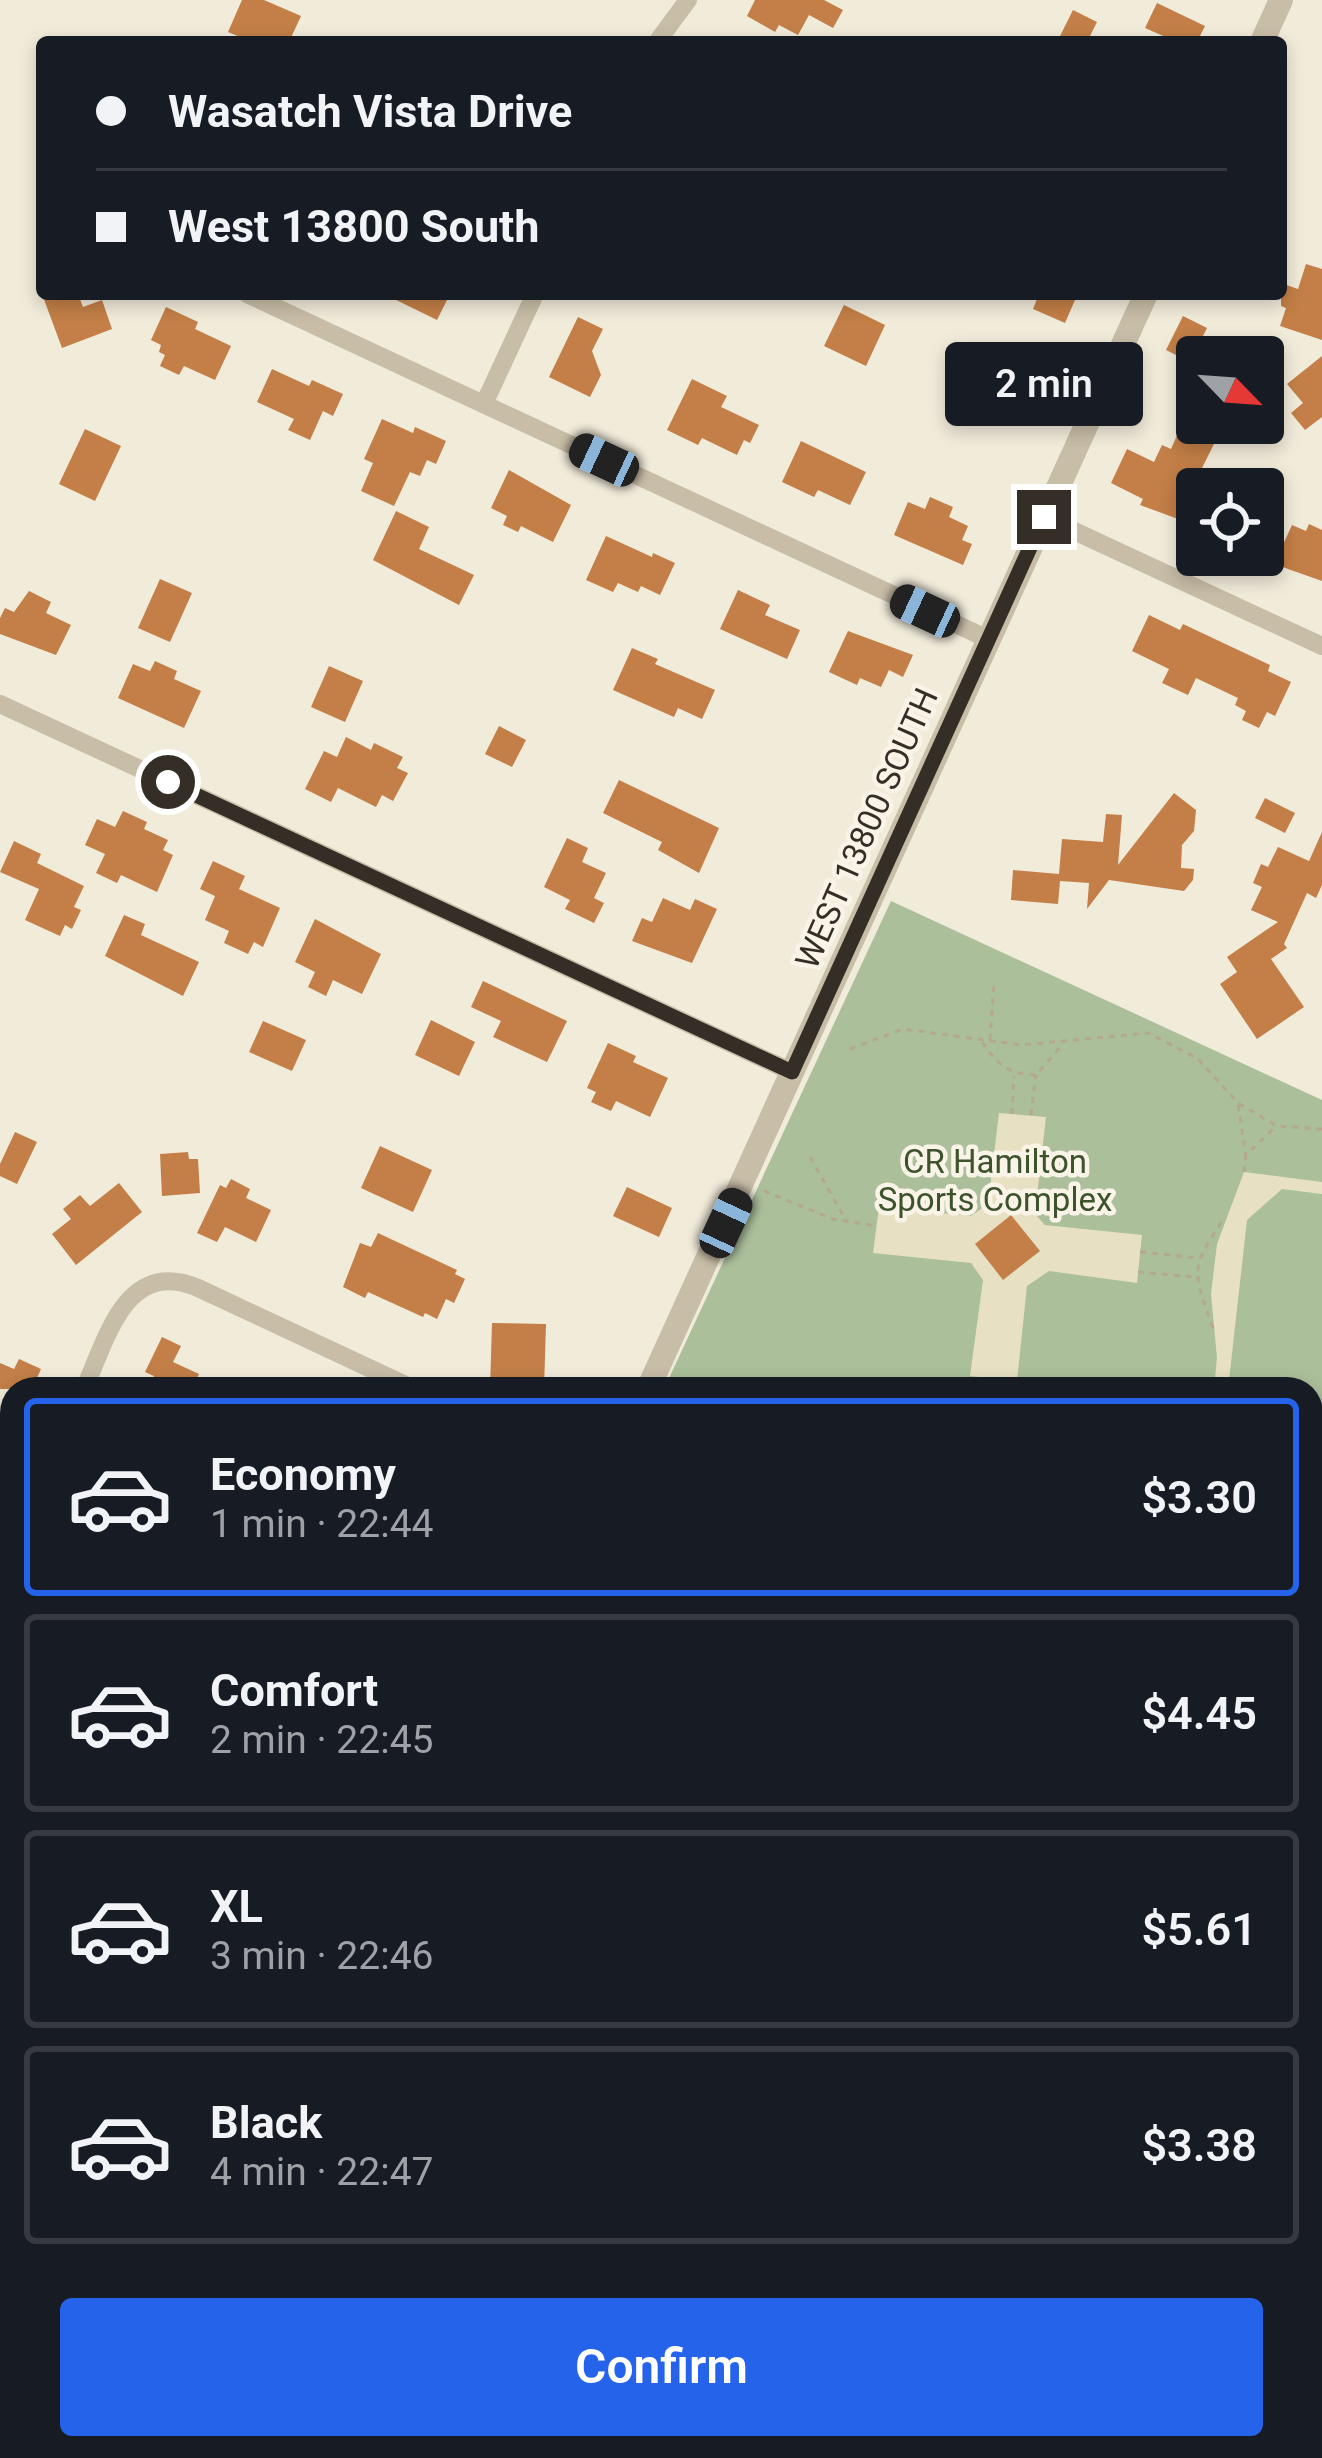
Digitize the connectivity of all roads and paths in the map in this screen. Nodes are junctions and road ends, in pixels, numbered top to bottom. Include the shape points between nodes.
1 (688, 0) edge
2 (1281, 0) edge
3 (661, 36) edge
4 (1265, 36) edge
5 (260, 300) edge
6 (532, 300) edge
7 (1143, 300) edge
8 (484, 404) junction
9 (1044, 517) junction
10 (988, 639) junction
11 (1322, 646) edge
12 (0, 704) edge
13 (994, 982) dead end
14 (982, 1042) junction
15 (990, 1042) junction
16 (1064, 1042) junction
17 (850, 1049) dead end
18 (792, 1072) junction
19 (1015, 1075) junction
20 (1036, 1076) junction
21 (1238, 1103) junction
22 (1012, 1114) dead end
23 (1031, 1115) dead end
24 (1277, 1126) junction
25 (1322, 1129) edge
26 (1246, 1154) junction
27 (810, 1157) dead end
28 (1244, 1172) dead end
29 (758, 1188) dead end
30 (1225, 1217) dead end
31 (848, 1222) junction
32 (876, 1226) dead end
33 (1140, 1252) dead end
34 (1198, 1258) junction
35 (1138, 1272) dead end
36 (1195, 1276) junction
37 (1213, 1328) dead end
38 (89, 1377) edge
39 (389, 1377) edge
40 (653, 1377) edge

1 - 3 street
2 - 4 street
5 - 8 street
6 - 8 street
7 - 9 street, WEST 13800 SOUTH
8 - 10 street
9 - 10 street, WEST 13800 SOUTH
9 - 11 street
10 - 18 street, WEST 13800 SOUTH
12 - 18 street
13 - 15 path
14 - 15 path
14 - 17 path via 903,1029
14 - 19 path
15 - 16 path
16 - 20 path
16 - 21 path via 1148,1033 1197,1058
18 - 40 street, WEST 13800 SOUTH
19 - 20 path
19 - 22 path
20 - 23 path
21 - 24 path
21 - 26 path
24 - 25 path
24 - 26 path
26 - 28 path
27 - 31 path
29 - 31 path
30 - 34 path
31 - 32 path
33 - 34 path
34 - 36 path
35 - 36 path
36 - 37 path
38 - 39 street via 120,1310 162,1280 185,1283

